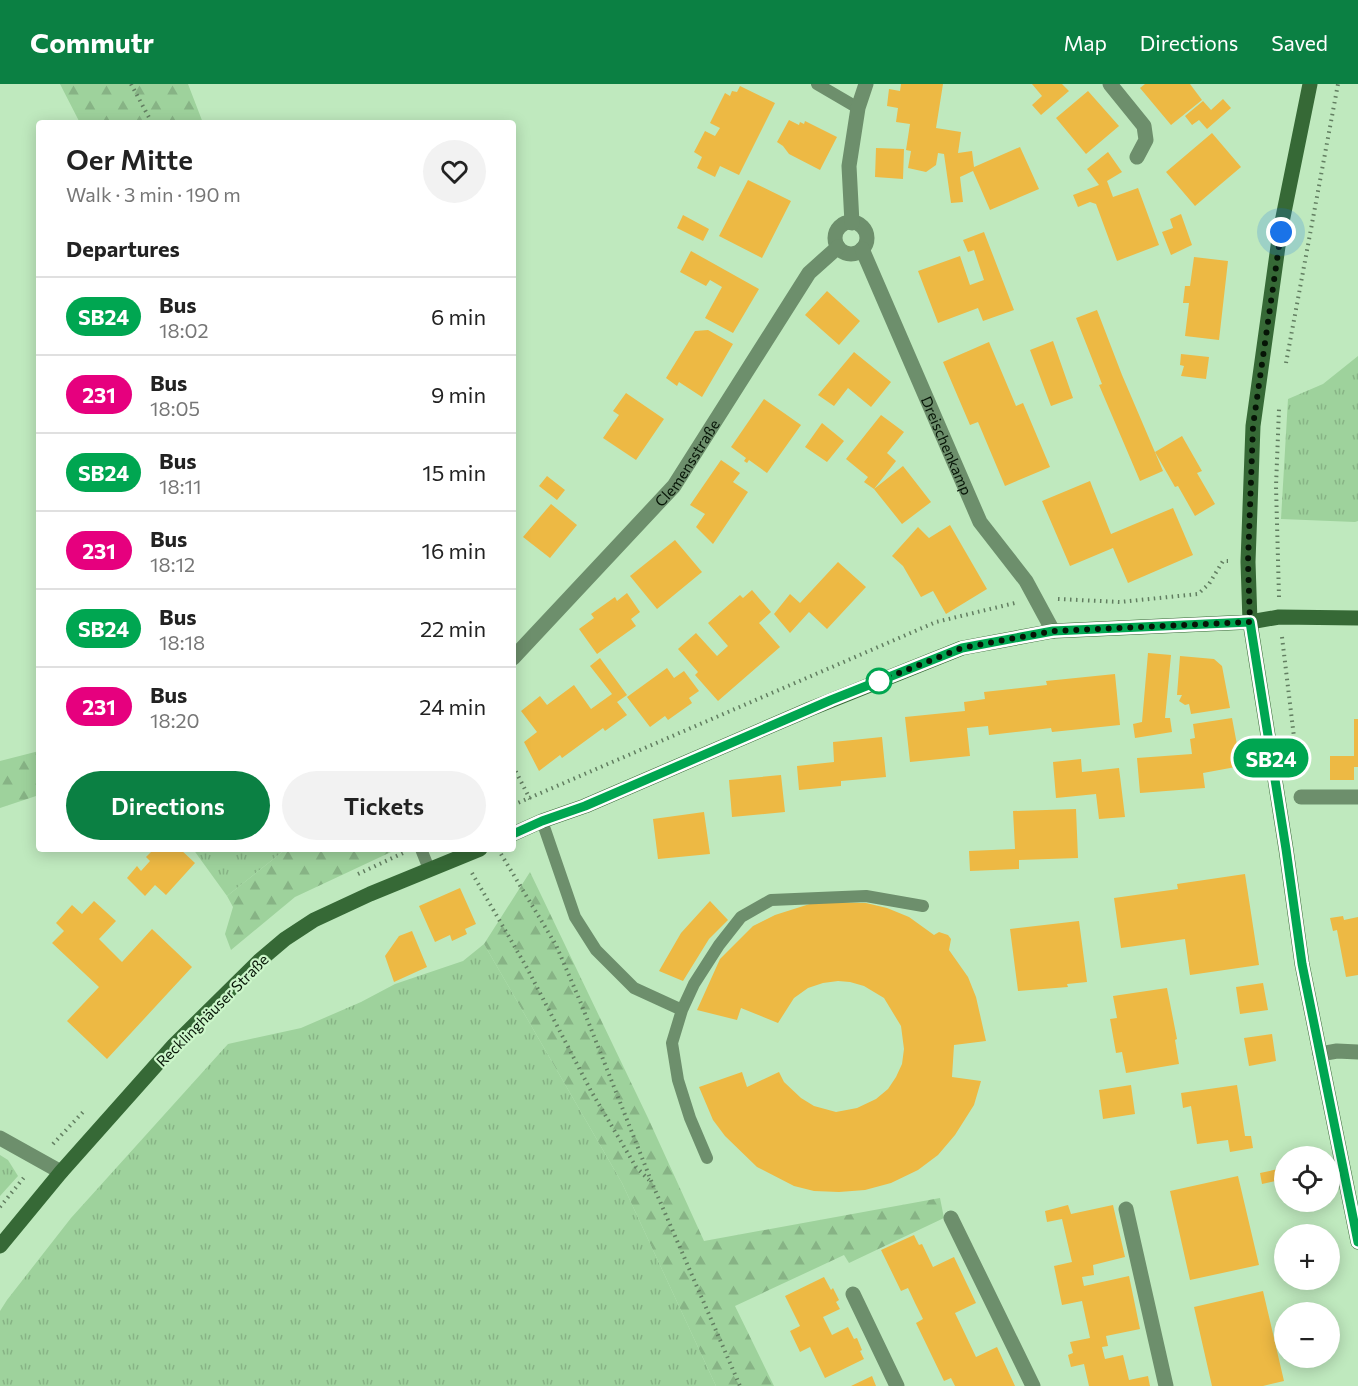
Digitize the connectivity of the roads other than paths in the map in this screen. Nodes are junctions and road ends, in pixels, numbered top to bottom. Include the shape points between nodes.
1 (817, 84) edge
2 (866, 84) edge
3 (1110, 84) edge
4 (1310, 84) edge
5 (858, 108) junction
6 (1137, 158) dead end
7 (852, 223) junction
8 (838, 247) junction
9 (862, 249) junction
10 (1358, 618) edge
11 (1250, 622) junction
12 (1053, 631) junction
13 (516, 655) edge
14 (1301, 797) dead end
15 (1358, 797) edge
16 (542, 821) junction
17 (516, 833) edge
18 (422, 852) edge
19 (472, 852) edge
20 (429, 869) junction
21 (923, 906) dead end
22 (682, 1010) junction
23 (1358, 1052) edge
24 (1320, 1054) junction
25 (0, 1138) edge
26 (707, 1158) dead end
27 (61, 1172) junction
28 (1126, 1209) dead end
29 (951, 1218) dead end
30 (1358, 1242) edge
31 (0, 1246) edge
32 (854, 1294) dead end
33 (897, 1386) edge
34 (1033, 1386) edge
35 (1166, 1386) edge

1 - 5 lane
2 - 5 street, Dreischenkamp
3 - 6 street via 1144,126 1146,140
4 - 11 street via 1281,232 1253,426
5 - 7 street, Dreischenkamp via 849,166
7 - 8 street via 845,224 836,234
7 - 9 street, Dreischenkamp via 864,229 866,243
8 - 9 street via 849,254
8 - 13 street, Clemensstraße via 809,273 674,486
9 - 12 street, Dreischenkamp via 980,522 1026,581
10 - 11 street via 1279,617
11 - 12 street
11 - 24 street via 1302,964
12 - 16 street via 962,648
14 - 15 street
16 - 17 street
16 - 22 lane via 575,917 596,950 634,988
18 - 20 lane
19 - 20 street, Recklinghäuser Straße
20 - 27 street, Recklinghäuser Straße via 314,920 285,939 174,1045
21 - 22 lane via 866,896 771,900 741,917 718,945
22 - 26 lane via 672,1043 678,1080
23 - 24 street
24 - 30 street
25 - 27 street
27 - 31 street, Recklinghäuser Straße
28 - 35 street
29 - 34 street
32 - 33 street

